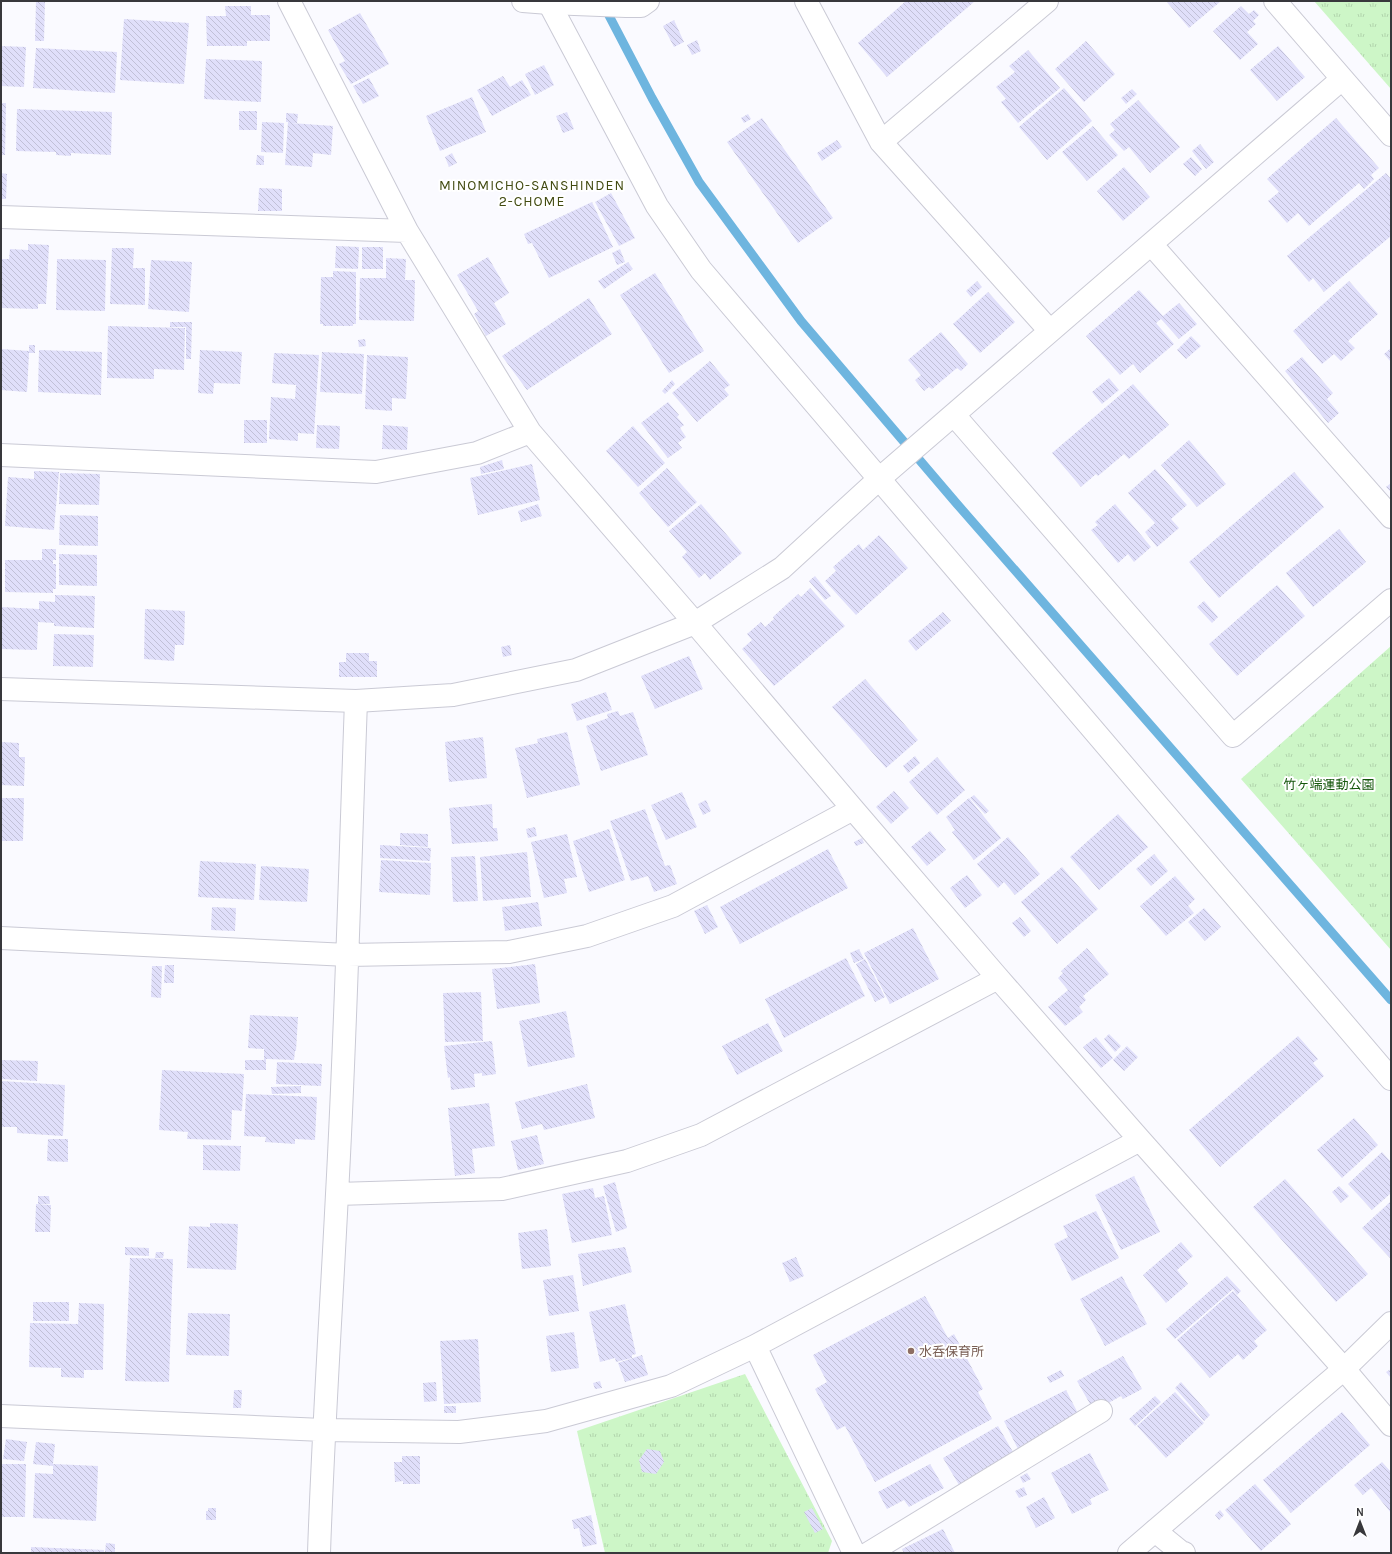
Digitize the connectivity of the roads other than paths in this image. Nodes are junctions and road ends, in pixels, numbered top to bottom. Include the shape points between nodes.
1 (289, 1) edge
2 (523, 1) edge
3 (648, 1) edge
4 (806, 1) edge
5 (1047, 1) edge
6 (1275, 1) edge
7 (548, 2) edge
8 (1342, 79) junction
9 (1391, 135) edge
10 (881, 142) junction
11 (1, 217) edge
12 (407, 231) junction
13 (1151, 244) junction
14 (1050, 332) junction
15 (954, 414) junction
16 (530, 432) junction
17 (1, 455) edge
18 (879, 479) junction
19 (1391, 517) edge
20 (1391, 600) edge
21 (695, 623) junction
22 (1, 689) edge
23 (356, 701) junction
24 (853, 809) junction
25 (1, 938) edge
26 (348, 955) junction
27 (998, 978) junction
28 (1391, 1080) edge
29 (1140, 1140) junction
30 (337, 1194) junction
31 (1391, 1323) edge
32 (755, 1346) junction
33 (1344, 1369) junction
34 (1101, 1411) dead end
35 (1, 1416) edge
36 (1391, 1425) edge
37 (323, 1430) junction
38 (1155, 1531) junction
39 (319, 1553) edge
40 (854, 1553) edge
41 (869, 1553) edge
42 (1130, 1553) edge
43 (1184, 1553) edge

1 - 12 street
2 - 7 street
3 - 7 street via 641,6
4 - 10 street
5 - 10 street
6 - 8 street
7 - 18 street via 657,206 701,270
8 - 9 street
8 - 13 street
10 - 14 street
11 - 12 street
12 - 16 street
13 - 14 street
13 - 19 street
14 - 15 street
15 - 18 street
15 - 20 street via 1233,736
16 - 17 street via 477,453 376,472
16 - 21 street
18 - 21 street via 782,568
18 - 28 street
21 - 23 street via 576,670 453,695
21 - 24 street
22 - 23 street
23 - 26 street
24 - 26 street via 673,906 587,936 509,952
24 - 27 street
25 - 26 street
26 - 30 street
27 - 29 street
27 - 30 street via 701,1135 627,1161 502,1189
29 - 32 street
29 - 33 street
30 - 37 street
31 - 33 street
32 - 37 street via 671,1386 546,1421 460,1432
32 - 40 street
33 - 36 street
33 - 38 street
34 - 41 street
35 - 37 street
37 - 39 street
38 - 42 street
38 - 43 street

